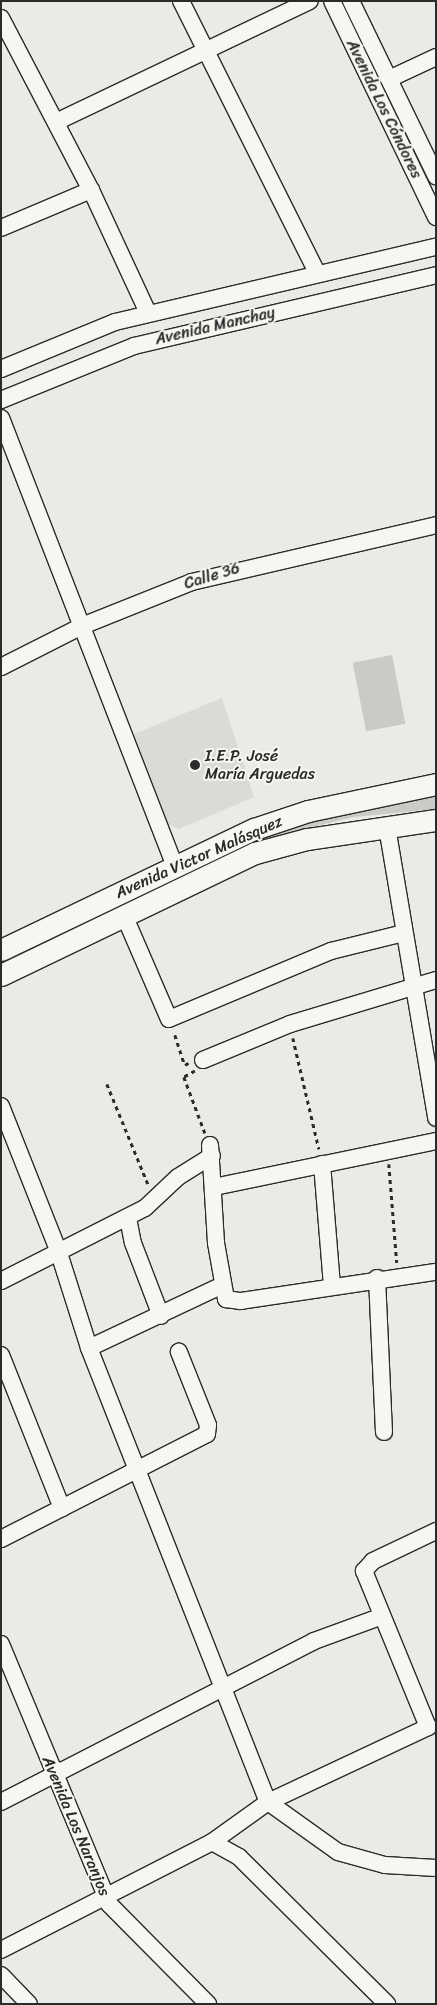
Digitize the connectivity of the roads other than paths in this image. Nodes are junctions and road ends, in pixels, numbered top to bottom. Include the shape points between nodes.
1 (181, 1) edge
2 (310, 1) edge
3 (332, 1) edge
4 (351, 1) edge
5 (1, 18) edge
6 (206, 51) junction
7 (436, 57) edge
8 (389, 79) junction
9 (56, 122) junction
10 (436, 176) edge
11 (91, 190) junction
12 (436, 217) edge
13 (1, 228) edge
14 (436, 247) edge
15 (318, 274) junction
16 (436, 275) edge
17 (148, 313) junction
18 (1, 369) edge
19 (1, 400) edge
20 (1, 418) edge
21 (436, 525) edge
22 (82, 626) junction
23 (1, 667) edge
24 (436, 784) edge
25 (436, 820) edge
26 (387, 827) junction
27 (175, 866) junction
28 (124, 915) junction
29 (404, 933) junction
30 (1, 950) edge
31 (1, 975) edge
32 (436, 980) edge
33 (415, 986) junction
34 (203, 1060) dead end
35 (1, 1106) edge
36 (436, 1118) edge
37 (436, 1141) edge
38 (321, 1158) junction
39 (214, 1187) junction
40 (128, 1218) junction
41 (58, 1250) junction
42 (436, 1272) edge
43 (377, 1278) junction
44 (1, 1281) edge
45 (332, 1285) junction
46 (221, 1286) junction
47 (160, 1316) junction
48 (89, 1348) junction
49 (179, 1352) dead end
50 (1, 1355) edge
51 (384, 1432) dead end
52 (140, 1470) junction
53 (62, 1508) junction
54 (436, 1531) edge
55 (1, 1539) edge
56 (380, 1618) junction
57 (1, 1644) edge
58 (224, 1689) junction
59 (54, 1776) junction
60 (1, 1802) edge
61 (268, 1802) junction
62 (212, 1842) junction
63 (436, 1868) edge
64 (104, 1896) junction
65 (1, 1950) edge
66 (1, 1975) edge
67 (29, 2004) edge
68 (208, 2004) edge
69 (387, 2004) edge

1 - 6 street
2 - 6 street
3 - 12 street, Avenida Los Cóndores
4 - 8 street, Avenida Los Cóndores
5 - 9 street
6 - 9 street
6 - 15 street
7 - 8 street
8 - 10 street, Avenida Los Cóndores
9 - 11 street
11 - 13 street
11 - 17 street
14 - 15 street, Avenida Manchay
15 - 17 street, Avenida Manchay
16 - 19 street, Avenida Manchay via 134,346
17 - 18 street, Avenida Manchay via 70,338
20 - 22 street
21 - 22 street, Calle 36 via 222,572
22 - 23 street, Calle 36
22 - 27 street
24 - 27 main road, Avenida Victor Malásquez via 276,821
25 - 26 main road, Avenida Victor Malásquez
26 - 28 main road, Avenida Victor Malásquez via 307,839 255,853
26 - 29 street
27 - 30 main road, Avenida Victor Malásquez
28 - 29 street via 169,1019 331,951
28 - 31 main road, Avenida Victor Malásquez
29 - 33 street
32 - 33 street
33 - 34 street via 281,1027
33 - 36 street
35 - 41 street
37 - 38 street
38 - 39 street
38 - 45 street
39 - 40 street via 211,1150
39 - 46 street
40 - 41 street
40 - 47 street via 133,1243
41 - 44 street
41 - 48 street
42 - 43 street
43 - 45 street
43 - 51 street
45 - 46 street via 232,1302
46 - 47 street
47 - 48 street
48 - 52 street
49 - 52 street via 208,1425 207,1434
50 - 53 street
52 - 53 street
52 - 58 street
53 - 55 street
54 - 56 street via 373,1561 364,1571
56 - 58 street via 314,1641
56 - 61 street via 428,1727
57 - 59 street, Avenida Los Naranjos
58 - 59 street
58 - 61 street
59 - 60 street
59 - 64 street, Avenida Los Naranjos
61 - 62 street
61 - 63 street via 338,1852 385,1865
62 - 64 street
62 - 69 street via 239,1857
64 - 65 street
64 - 68 street, Avenida Los Naranjos via 120,1918
66 - 67 street

